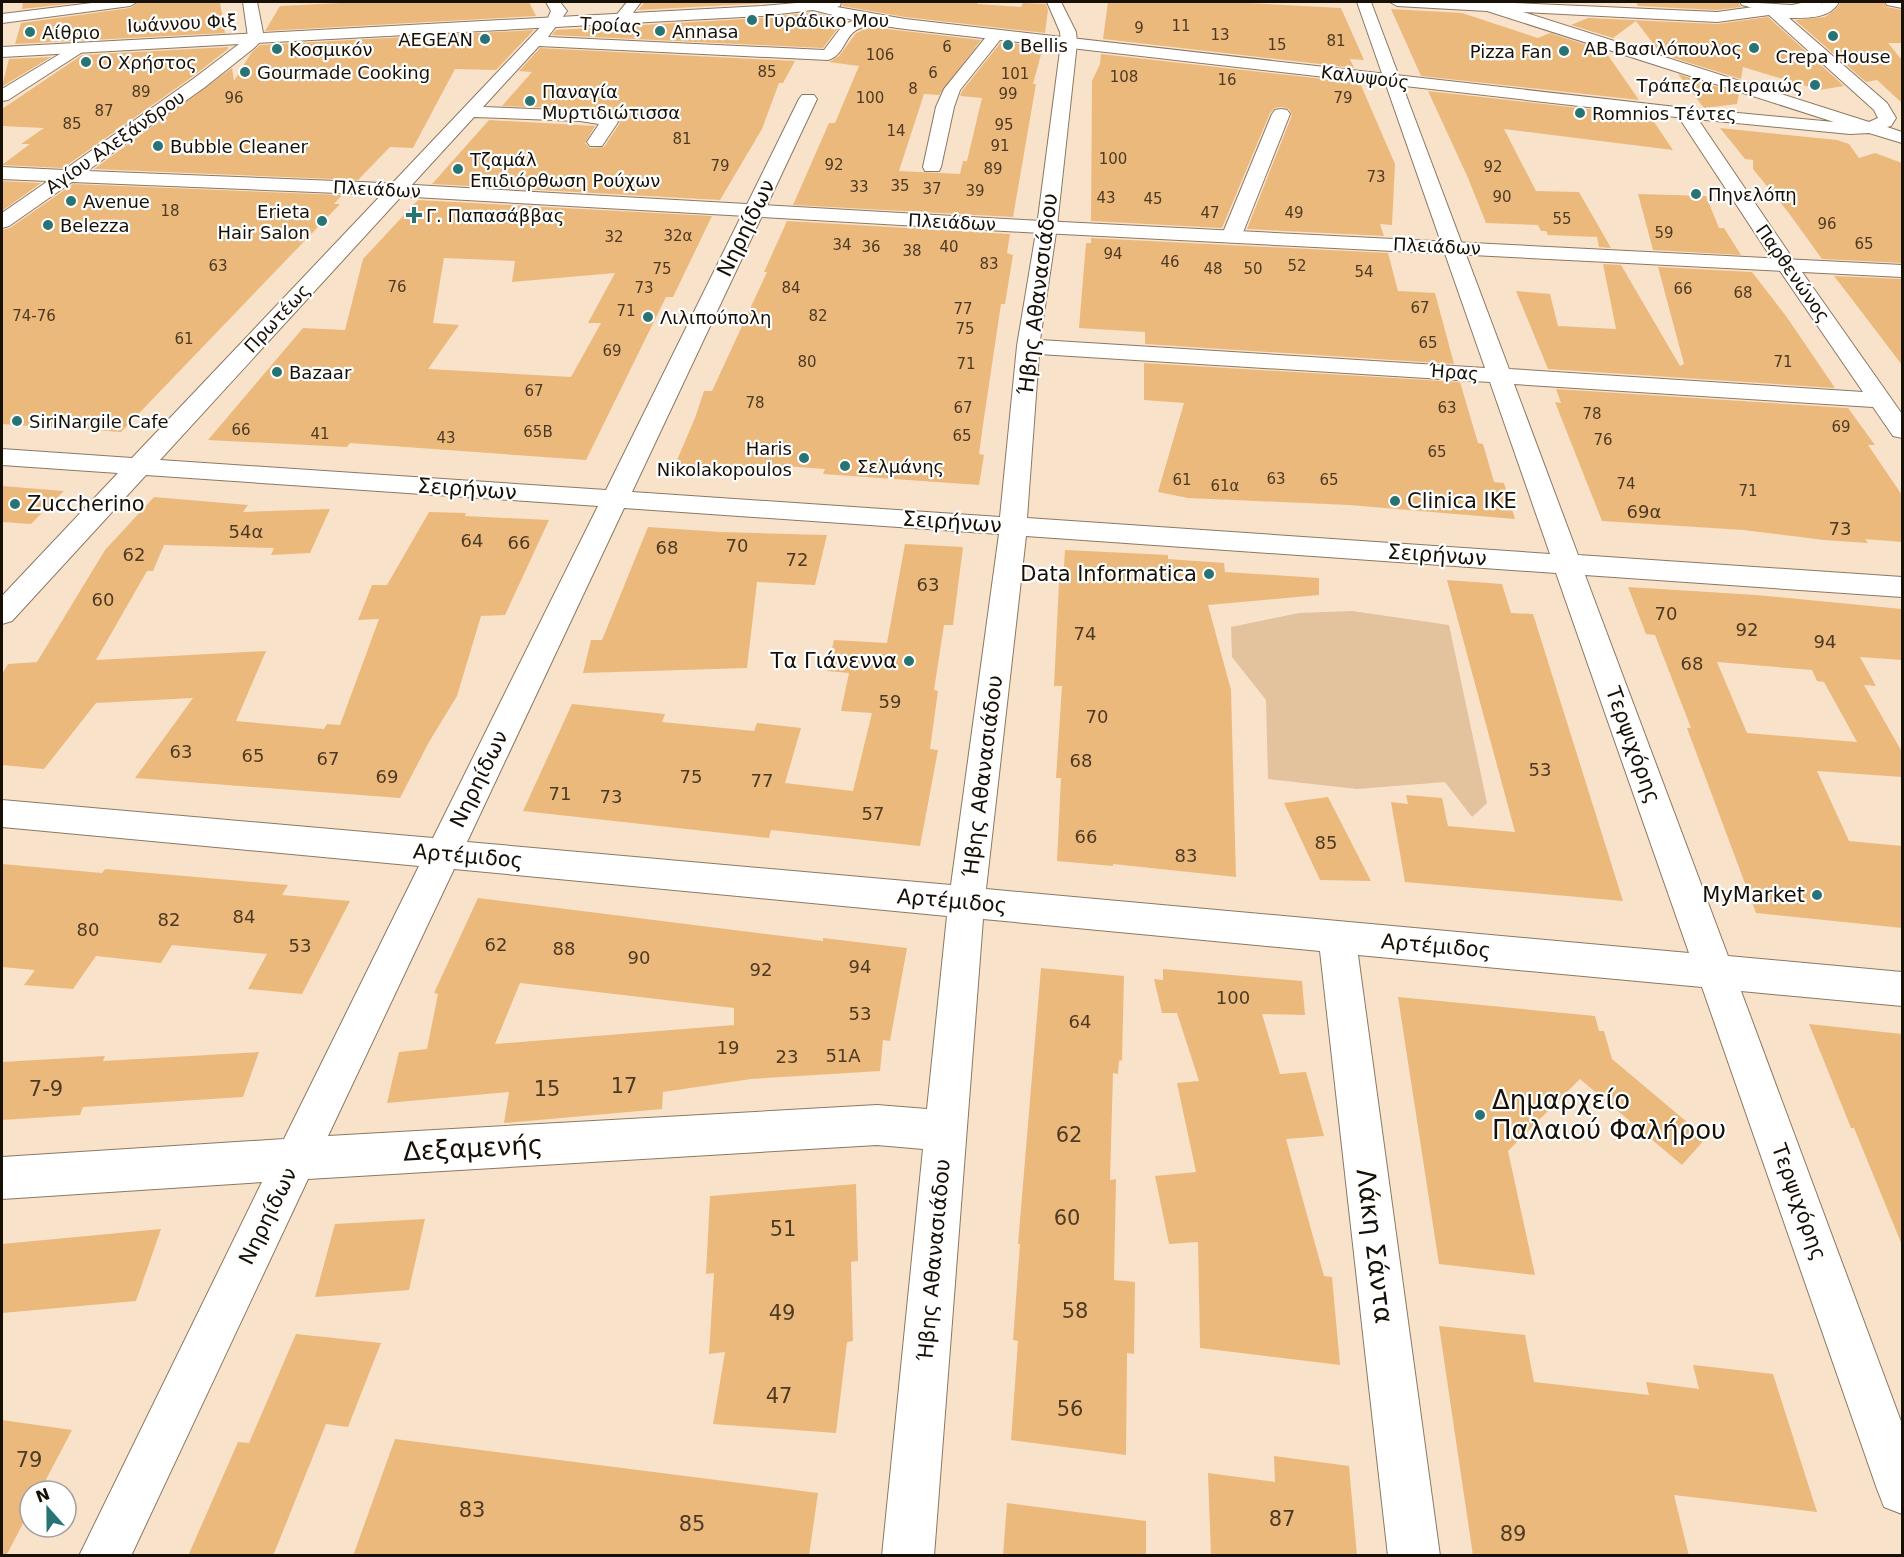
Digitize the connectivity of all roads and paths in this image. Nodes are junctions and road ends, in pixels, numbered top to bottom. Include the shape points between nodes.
1 (130, 2) edge
2 (250, 2) edge
3 (634, 2) edge
4 (843, 2) edge
5 (853, 2) edge
6 (1054, 2) edge
7 (1364, 2) edge
8 (1397, 2) edge
9 (1416, 2) edge
10 (1732, 2) edge
11 (1747, 2) edge
12 (1816, 2) edge
13 (1832, 2) edge
14 (1892, 2) edge
15 (1487, 3) edge
16 (820, 4) edge
17 (1902, 4) edge
18 (1516, 7) junction
19 (1768, 11) junction
20 (553, 12) edge
21 (622, 18) junction
22 (2, 19) edge
23 (869, 19) junction
24 (996, 35) junction
25 (252, 41) junction
26 (535, 41) junction
27 (1069, 43) junction
28 (78, 48) junction
29 (2, 52) edge
30 (1392, 80) junction
31 (2, 96) edge
32 (593, 96) dead end
33 (808, 99) dead end
34 (469, 112) junction
35 (1685, 113) junction
36 (1281, 114) dead end
37 (580, 116) junction
38 (1877, 125) junction
39 (1902, 127) edge
40 (1902, 138) edge
41 (596, 142) dead end
42 (932, 167) dead end
43 (2, 173) edge
44 (65, 176) junction
45 (397, 190) junction
46 (753, 211) junction
47 (2, 222) edge
48 (1047, 226) junction
49 (1232, 236) junction
50 (1453, 247) junction
51 (1786, 266) junction
52 (1902, 271) edge
53 (1028, 346) junction
54 (1500, 376) junction
55 (1879, 400) junction
56 (1902, 431) edge
57 (2, 457) edge
58 (139, 466) junction
59 (614, 499) junction
60 (1013, 526) junction
61 (1568, 564) junction
62 (1902, 587) edge
63 (2, 614) edge
64 (2, 813) edge
65 (443, 854) junction
66 (967, 902) junction
67 (1337, 936) junction
68 (1715, 972) junction
69 (1902, 989) edge
70 (945, 1132) junction
71 (296, 1159) junction
72 (2, 1178) edge
73 (1902, 1489) edge
74 (104, 1556) edge
75 (908, 1556) edge
76 (1414, 1556) edge

1 - 22 street
2 - 25 street
3 - 21 street
4 - 16 street
5 - 23 street
6 - 27 street, Ήβης Αθανασιάδου
7 - 30 street, Τερψιχόρης
8 - 9 street
9 - 15 street
10 - 19 street
11 - 12 street via 1793,8
13 - 19 street via 1819,11
14 - 17 street
15 - 18 street
15 - 38 street
16 - 21 street, Ιωάννου Φιξ
16 - 23 street, Καλυψούς
18 - 19 street via 1717,17
18 - 38 street
19 - 38 street via 1881,107 1887,118
20 - 21 street, Ιωάννου Φιξ
20 - 25 street, Ιωάννου Φιξ
20 - 26 street, Πρωτέως
23 - 24 street, Καλυψούς
23 - 26 street, Τροίας via 848,28 828,55
24 - 27 street, Καλυψούς
24 - 42 street via 952,89
25 - 28 street, Ιωάννου Φιξ
25 - 44 street, Αγίου Αλεξάνδρου via 199,83
26 - 34 street, Πρωτέως
27 - 30 street, Καλυψούς
27 - 48 street, Ήβης Αθανασιάδου
28 - 29 street, Ιωάννου Φιξ
28 - 31 street
30 - 35 street, Καλυψούς
30 - 50 street, Τερψιχόρης
32 - 37 street
33 - 46 street, Νηρηίδων
34 - 37 street
34 - 45 street, Πρωτέως
35 - 38 street, Καλυψούς via 1850,129
35 - 51 street, Παρθενώνος
36 - 49 street
37 - 41 street via 609,122
38 - 39 street
38 - 40 street
43 - 44 street, Πλειάδων
44 - 45 street, Πλειάδων
44 - 47 street, Αγίου Αλεξάνδρου
45 - 46 street, Πλειάδων
45 - 58 street, Πρωτέως
46 - 48 street, Πλειάδων
46 - 59 street, Νηρηίδων
48 - 49 street, Πλειάδων
48 - 53 street, Ήβης Αθανασιάδου
49 - 50 street, Πλειάδων
50 - 51 street, Πλειάδων
50 - 54 street, Τερψιχόρης
51 - 52 street, Πλειάδων
51 - 55 street, Παρθενώνος
53 - 54 street, Ήρας
53 - 60 street, Ήβης Αθανασιάδου
54 - 55 street, Ήρας
54 - 61 street, Τερψιχόρης
55 - 56 street, Παρθενώνος
57 - 58 street, Σειρήνων
58 - 59 street, Σειρήνων
58 - 63 street, Πρωτέως
59 - 60 street, Σειρήνων
59 - 65 street, Νηρηίδων
60 - 61 street, Σειρήνων
60 - 66 street, Ήβης Αθανασιάδου
61 - 62 street, Σειρήνων
61 - 68 street, Τερψιχόρης
64 - 65 street, Αρτέμιδος
65 - 66 street, Αρτέμιδος
65 - 71 street, Νηρηίδων
66 - 67 street, Αρτέμιδος
66 - 70 street, Ήβης Αθανασιάδου
67 - 68 street, Αρτέμιδος
67 - 76 street, Λάκη Σάντα
68 - 69 street, Αρτέμιδος
68 - 73 street, Τερψιχόρης
70 - 71 street, Δεξαμενής via 877,1125
70 - 75 street, Ήβης Αθανασιάδου
71 - 72 street, Δεξαμενής
71 - 74 street, Νηρηίδων

